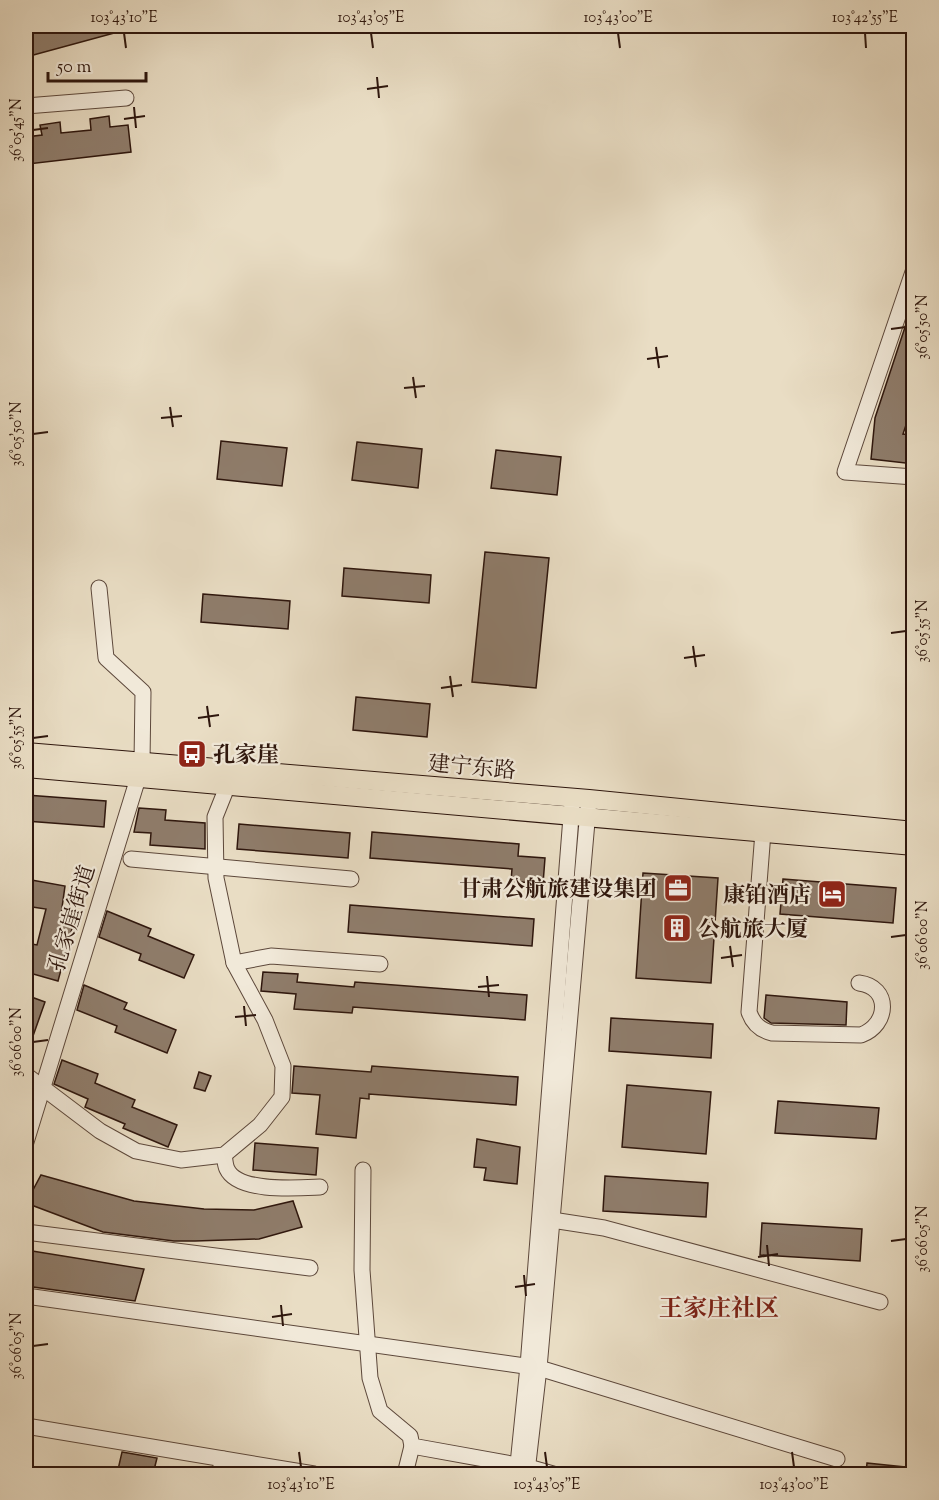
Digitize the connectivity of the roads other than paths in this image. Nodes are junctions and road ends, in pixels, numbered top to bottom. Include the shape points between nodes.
1 (126, 98) dead end
2 (26, 106) edge
3 (914, 269) edge
4 (914, 477) edge
5 (99, 588) dead end
6 (26, 752) edge
7 (26, 768) edge
8 (140, 770) junction
9 (227, 787) junction
10 (580, 807) junction
11 (914, 831) edge
12 (763, 832) junction
13 (914, 846) edge
14 (130, 859) dead end
15 (216, 867) junction
16 (351, 879) dead end
17 (234, 963) junction
18 (380, 964) dead end
19 (859, 983) dead end
20 (26, 1075) edge
21 (42, 1087) junction
22 (26, 1142) edge
23 (224, 1155) junction
24 (363, 1170) dead end
25 (320, 1187) dead end
26 (552, 1220) junction
27 (26, 1232) edge
28 (310, 1268) dead end
29 (26, 1296) edge
30 (880, 1302) dead end
31 (368, 1344) junction
32 (533, 1367) junction
33 (26, 1426) edge
34 (412, 1446) junction
35 (837, 1460) dead end
36 (221, 1467) edge
37 (522, 1471) edge
38 (314, 1474) edge
39 (405, 1474) edge
40 (553, 1474) edge

1 - 2 street
3 - 4 street via 845,472
5 - 8 street, 孔家崖街道 via 106,658 142,692
6 - 8 main road, 建宁东路
7 - 8 main road, 建宁东路
8 - 9 main road, 建宁东路
8 - 10 main road, 建宁东路
8 - 21 street, 孔家崖街道
9 - 10 main road, 建宁东路
9 - 15 street via 215,817
10 - 11 main road, 建宁东路
10 - 12 main road, 建宁东路
10 - 26 street
10 - 32 street
12 - 13 main road, 建宁东路
12 - 19 street via 749,1012 755,1024 772,1033 868,1032 880,1018 881,996
14 - 15 street
15 - 16 street
15 - 17 street
17 - 18 street via 271,956
17 - 23 street via 265,1020 283,1066 282,1097 260,1125
20 - 21 street
21 - 22 street, 孔家崖街道
21 - 23 street via 100,1131 136,1151 181,1160
23 - 25 street via 227,1170 242,1182 280,1188
24 - 31 street via 362,1270
26 - 30 street via 604,1228
26 - 32 street
27 - 28 street
29 - 31 street
31 - 32 street
31 - 34 street via 370,1378 380,1411 410,1436
32 - 35 street
32 - 37 street
33 - 36 street
34 - 37 street
34 - 39 street
36 - 38 street
37 - 40 street

